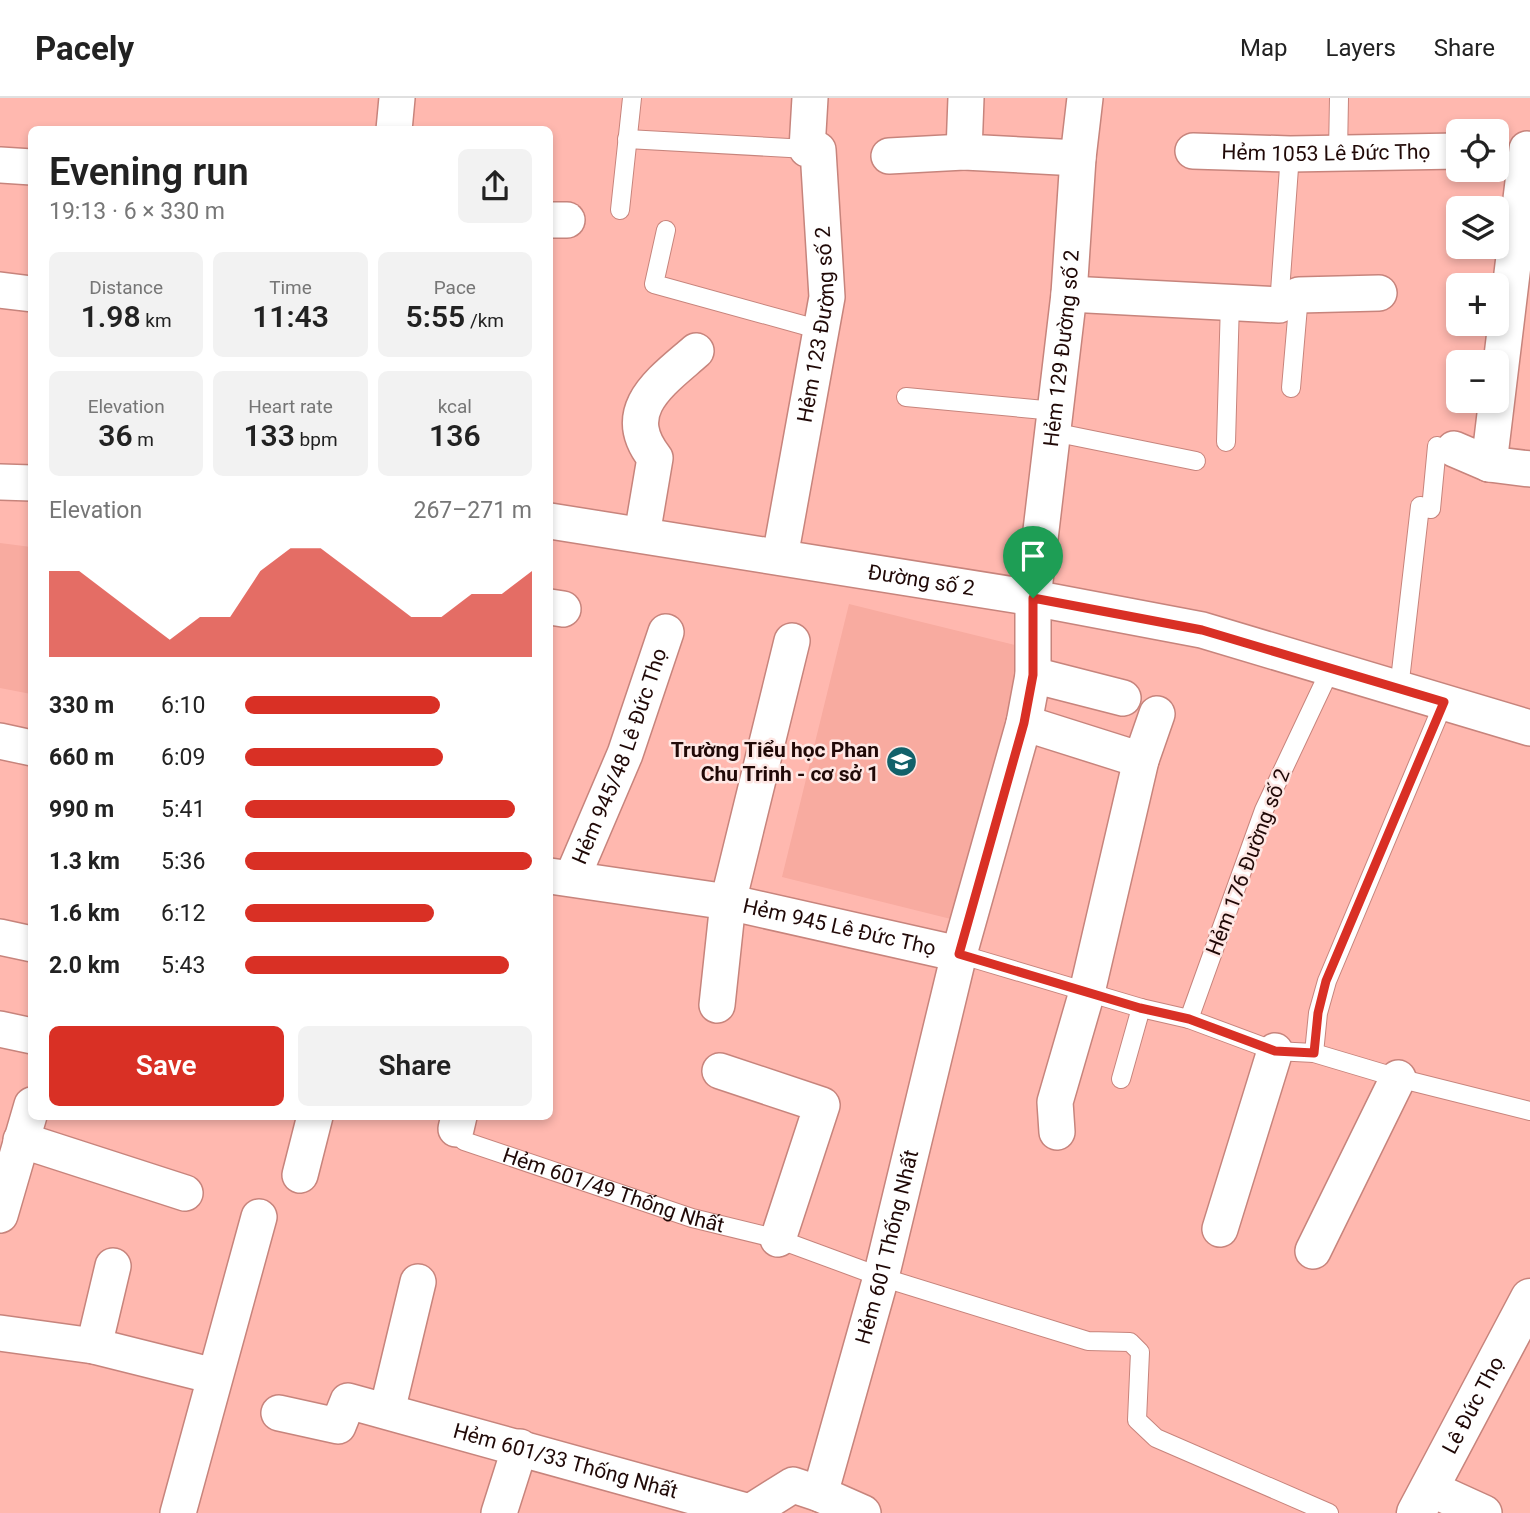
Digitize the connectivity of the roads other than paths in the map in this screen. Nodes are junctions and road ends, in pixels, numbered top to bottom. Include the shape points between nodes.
1 (397, 98) edge
2 (632, 98) edge
3 (810, 98) edge
4 (966, 98) edge
5 (1085, 98) edge
6 (1339, 98) edge
7 (394, 126) edge
8 (627, 139) junction
9 (807, 149) junction
10 (1518, 149) edge
11 (1446, 150) edge
12 (1193, 151) dead end
13 (964, 152) junction
14 (1338, 153) junction
15 (1290, 154) junction
16 (889, 156) dead end
17 (1077, 159) junction
18 (0, 166) edge
19 (28, 167) edge
20 (620, 210) dead end
21 (666, 230) dead end
22 (0, 289) edge
23 (28, 293) edge
24 (1380, 293) dead end
25 (1069, 294) junction
26 (1289, 300) junction
27 (1230, 302) junction
28 (821, 330) junction
29 (696, 351) dead end
30 (1291, 388) dead end
31 (906, 397) dead end
32 (1054, 422) junction
33 (1226, 442) dead end
34 (1445, 447) joint
35 (1196, 461) dead end
36 (1489, 464) junction
37 (1530, 469) edge
38 (0, 482) edge
39 (28, 483) edge
40 (553, 521) edge
41 (642, 535) junction
42 (780, 557) junction
43 (1033, 598) junction
44 (666, 632) dead end
45 (792, 641) dead end
46 (1331, 668) junction
47 (1033, 675) junction
48 (1399, 689) junction
49 (1123, 698) dead end
50 (1444, 702) junction
51 (1157, 714) dead end
52 (1024, 723) junction
53 (1530, 728) edge
54 (0, 741) edge
55 (28, 747) edge
56 (1141, 760) junction
57 (561, 877) edge
58 (728, 902) junction
59 (0, 937) edge
60 (28, 943) edge
61 (959, 954) junction
62 (1087, 992) junction
63 (718, 1005) dead end
64 (1140, 1008) junction
65 (1189, 1019) junction
66 (0, 1029) edge
67 (28, 1035) edge
68 (1275, 1051) junction
69 (1314, 1053) junction
70 (720, 1071) dead end
71 (1398, 1078) junction
72 (1121, 1079) dead end
73 (1530, 1111) edge
74 (28, 1118) edge
75 (314, 1120) edge
76 (458, 1123) edge
77 (1057, 1132) dead end
78 (21, 1140) junction
79 (300, 1175) dead end
80 (185, 1193) dead end
81 (0, 1214) edge
82 (259, 1217) dead end
83 (1220, 1229) dead end
84 (778, 1239) junction
85 (1313, 1251) dead end
86 (113, 1266) dead end
87 (881, 1278) junction
88 (418, 1282) dead end
89 (1530, 1298) edge
90 (0, 1333) edge
91 (94, 1346) junction
92 (214, 1376) junction
93 (387, 1411) junction
94 (279, 1413) dead end
95 (520, 1447) junction
96 (820, 1494) junction
97 (1423, 1501) edge
98 (178, 1513) edge
99 (499, 1513) edge
100 (863, 1513) edge
101 (1329, 1513) edge
102 (1484, 1513) edge

1 - 7 street
2 - 8 lane
3 - 9 street
4 - 13 street
5 - 17 street, Hẻm 129 Đường số 2
6 - 14 lane
8 - 9 lane
8 - 20 lane
9 - 28 street, Hẻm 123 Đường số 2 via 818,149 827,297
10 - 36 street
11 - 14 street, Hẻm 1053 Lê Đức Thọ
12 - 15 street, Hẻm 1053 Lê Đức Thọ
13 - 16 street
13 - 17 street
14 - 15 street, Hẻm 1053 Lê Đức Thọ
15 - 26 lane
17 - 25 street, Hẻm 129 Đường số 2
18 - 19 street
21 - 28 lane via 654,284
22 - 23 street
24 - 26 street
25 - 27 street
25 - 32 street, Hẻm 129 Đường số 2
26 - 27 street
26 - 30 lane
27 - 33 lane
28 - 42 street, Hẻm 123 Đường số 2
29 - 41 street via 650,393 641,412 640,429 655,458
31 - 32 lane
32 - 35 lane
32 - 43 street, Hẻm 129 Đường số 2
34 - 36 street
34 - 48 lane via 1431,509 1420,506
36 - 37 street
38 - 39 street
40 - 41 street, Đường số 2
41 - 42 street, Đường số 2
42 - 43 street, Đường số 2
43 - 46 street, Đường số 2 via 1202,630
43 - 47 street, Hẻm 129 Đường số 2
44 - 57 street, Hẻm 945/48 Lê Đức Thọ via 625,754
45 - 58 street
46 - 48 street, Đường số 2
46 - 65 lane, Hẻm 176 Đường số 2 via 1264,810
47 - 49 street
47 - 52 street, Hẻm 129 Đường số 2
48 - 50 street, Đường số 2
50 - 53 street, Đường số 2
50 - 69 lane via 1326,981
51 - 56 street
52 - 56 street
52 - 61 street, Hẻm 601 Thống Nhất
54 - 55 street
56 - 62 street
57 - 58 street, Hẻm 945 Lê Đức Thọ
58 - 61 street, Hẻm 945 Lê Đức Thọ
58 - 63 street
59 - 60 street
61 - 62 lane, Hẻm 945 Lê Đức Thọ
61 - 87 street, Hẻm 601 Thống Nhất
62 - 64 lane, Hẻm 945 Lê Đức Thọ
62 - 77 street via 1055,1102
64 - 65 lane, Hẻm 945 Lê Đức Thọ
64 - 72 lane
65 - 68 lane, Hẻm 945 Lê Đức Thọ
66 - 67 street
68 - 69 lane, Hẻm 945 Lê Đức Thọ
68 - 83 street
69 - 71 lane, Hẻm 945 Lê Đức Thọ
70 - 84 street via 822,1105
71 - 73 lane, Hẻm 945 Lê Đức Thọ
71 - 85 street
74 - 78 street
75 - 79 street
76 - 84 lane, Hẻm 601/49 Thống Nhất via 464,1141 476,1146 692,1218
78 - 80 street
78 - 81 street
82 - 92 street
84 - 87 lane, Hẻm 601/49 Thống Nhất
86 - 91 street
87 - 96 street, Hẻm 601 Thống Nhất
87 - 101 lane, Hẻm 601/49 Thống Nhất via 1088,1341 1130,1342 1140,1352 1137,1420 1156,1438
88 - 93 street
89 - 97 main road, Lê Đức Thọ
90 - 91 street
91 - 92 street
92 - 98 street
93 - 94 street, Hẻm 601/33 Thống Nhất via 348,1401 338,1426
93 - 95 street, Hẻm 601/33 Thống Nhất
95 - 96 street, Hẻm 601/33 Thống Nhất via 750,1512 793,1485
95 - 99 street
96 - 100 street
97 - 102 street

